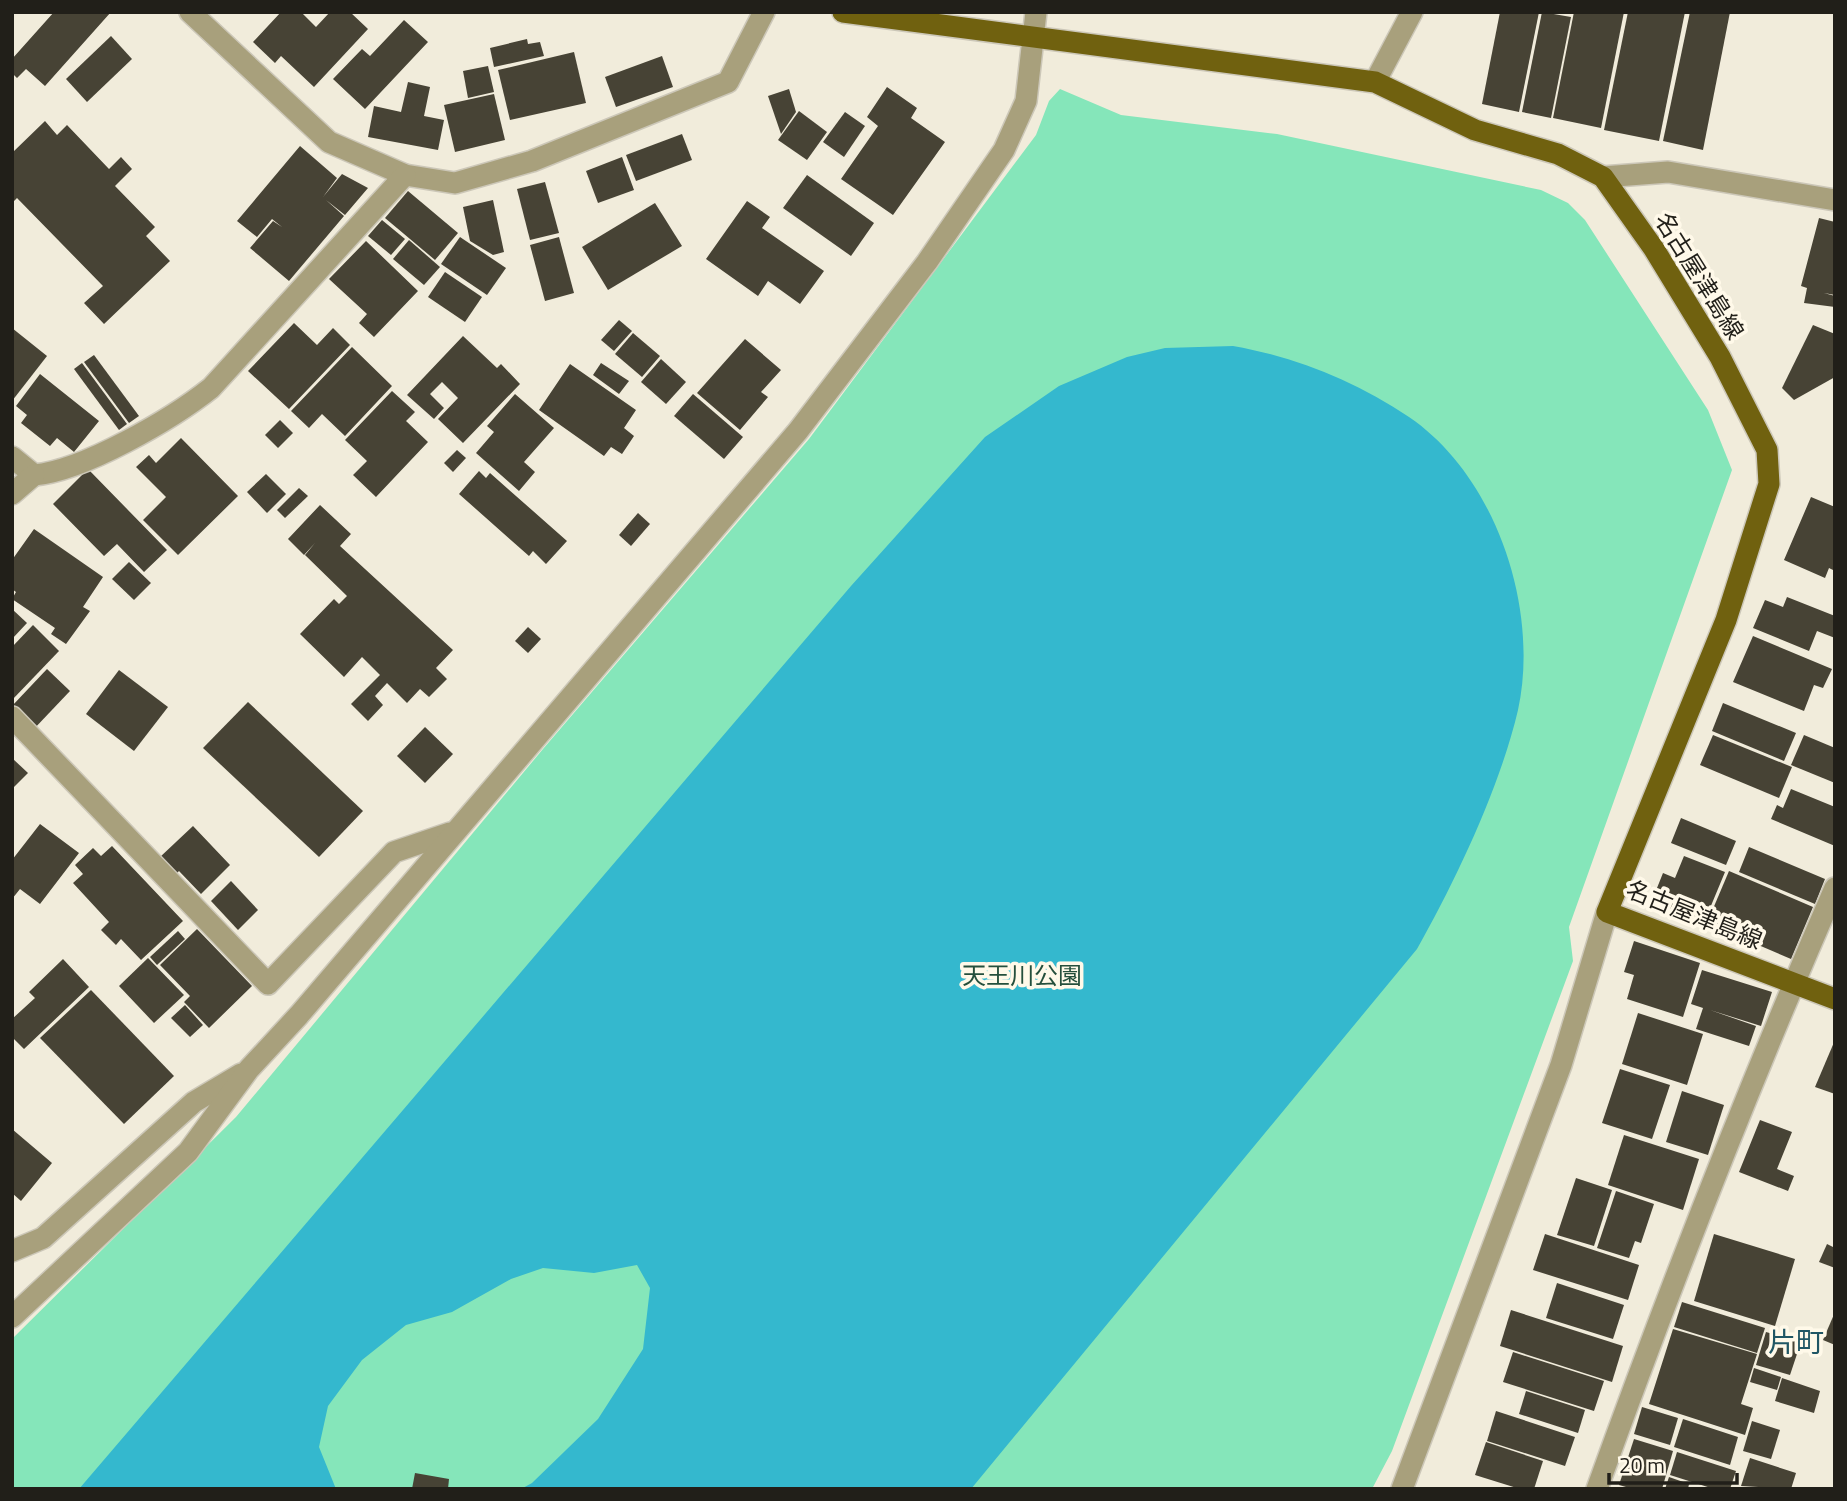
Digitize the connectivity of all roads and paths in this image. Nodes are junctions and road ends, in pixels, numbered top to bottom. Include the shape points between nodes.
1 (190, 12) edge
2 (764, 12) edge
3 (843, 12) edge
4 (1036, 12) edge
5 (1412, 12) edge
6 (873, 14) edge
7 (1033, 38) junction
8 (1375, 82) junction
9 (405, 175) junction
10 (1603, 177) junction
11 (1835, 200) edge
12 (12, 457) edge
13 (34, 475) junction
14 (12, 494) edge
15 (12, 717) edge
16 (452, 833) junction
17 (1835, 888) edge
18 (1607, 912) junction
19 (1794, 982) junction
20 (1835, 999) edge
21 (249, 1069) junction
22 (12, 1251) edge
23 (12, 1317) edge
24 (1402, 1489) edge
25 (1597, 1489) edge

1 - 9 street via 330,142
2 - 9 street via 728,82 532,161 455,183
3 - 6 main road, 名古屋津島線
4 - 7 street
5 - 8 street
6 - 7 main road, 名古屋津島線
7 - 8 main road, 名古屋津島線
7 - 16 street via 1026,101 1004,150 926,262 798,431
8 - 10 main road, 名古屋津島線 via 1475,130 1558,154
9 - 13 street via 211,388 177,414 57,473
10 - 11 street via 1668,172
10 - 18 main road, 名古屋津島線 via 1654,249 1720,357 1767,450 1769,484 1726,620
12 - 13 street
13 - 14 street
15 - 16 street via 268,984 394,852
16 - 21 street
17 - 19 street
18 - 19 main road, 名古屋津島線
18 - 24 street via 1561,1065
19 - 20 main road, 名古屋津島線
19 - 25 street
21 - 22 street via 194,1102 43,1238
21 - 23 street via 188,1152

